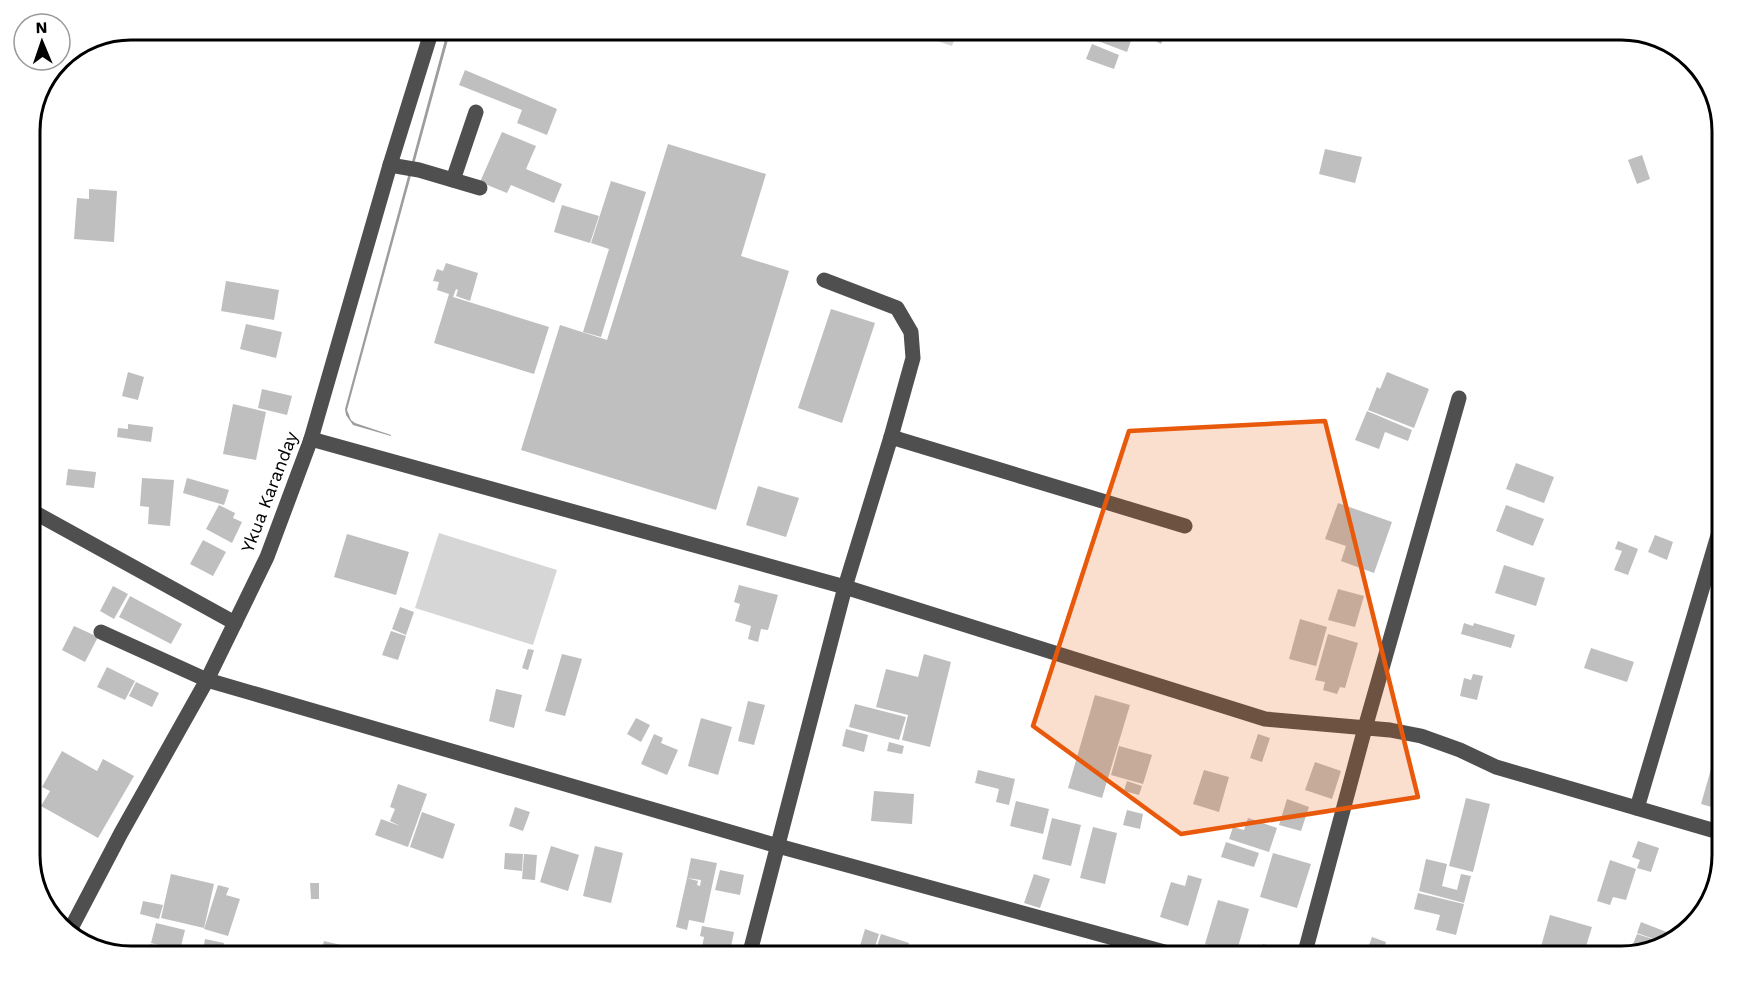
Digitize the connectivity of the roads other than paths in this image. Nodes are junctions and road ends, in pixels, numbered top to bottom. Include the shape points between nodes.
1 (429, 40) edge
2 (476, 112) dead end
3 (390, 165) junction
4 (453, 180) junction
5 (480, 188) dead end
6 (824, 280) dead end
7 (1459, 398) dead end
8 (891, 438) junction
9 (311, 439) junction
10 (41, 516) edge
11 (1185, 526) dead end
12 (1712, 557) edge
13 (845, 587) junction
14 (235, 622) junction
15 (101, 632) dead end
16 (207, 680) junction
17 (1365, 728) junction
18 (1636, 808) junction
19 (1712, 830) edge
20 (778, 846) junction
21 (73, 924) edge
22 (752, 946) edge
23 (1143, 946) edge
24 (1307, 946) edge

1 - 3 street, Ykua Karanday
2 - 4 street
3 - 4 street
3 - 9 street, Ykua Karanday
4 - 5 street
6 - 8 street via 897,308 911,332 913,358
7 - 17 street
8 - 11 street
8 - 13 street
9 - 13 street
9 - 14 street, Ykua Karanday via 267,557
10 - 14 street
12 - 18 street
13 - 17 street via 1265,719
13 - 20 street
14 - 16 street, Ykua Karanday
15 - 16 street
16 - 20 street
16 - 21 street, Ykua Karanday
17 - 18 street via 1421,736 1496,767
17 - 24 street
18 - 19 street
20 - 22 street
20 - 23 street

